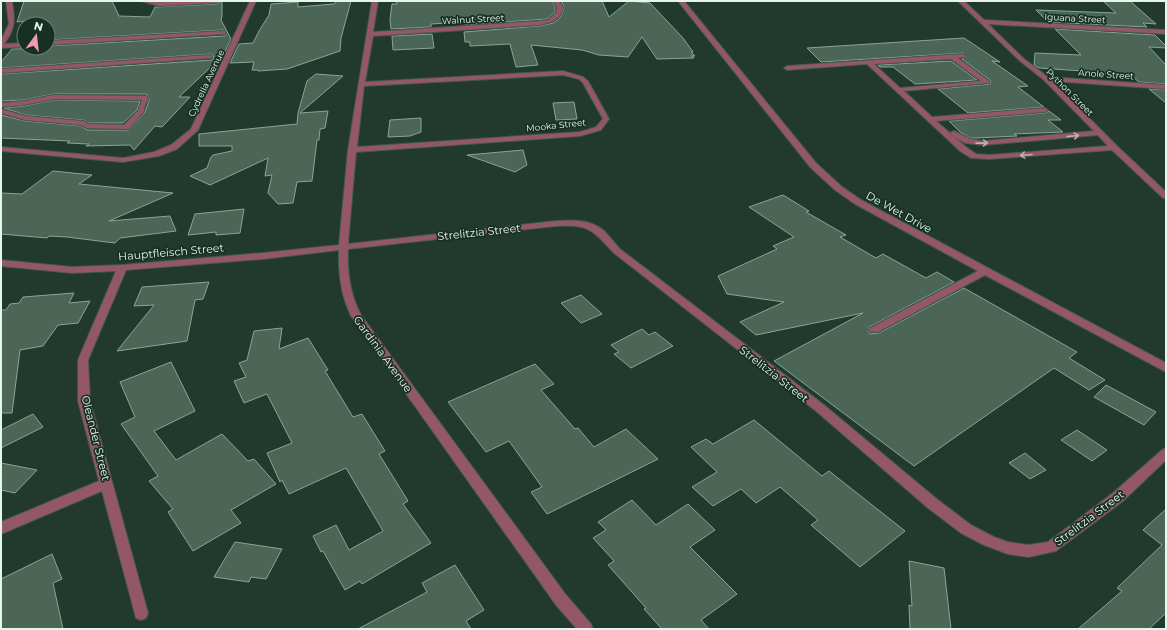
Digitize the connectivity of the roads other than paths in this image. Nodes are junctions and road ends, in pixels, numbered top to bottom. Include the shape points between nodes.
1 (9, 1) edge
2 (144, 1) edge
3 (216, 1) edge
4 (252, 1) edge
5 (375, 1) edge
6 (556, 1) edge
7 (681, 1) edge
8 (962, 1) edge
9 (984, 22) junction
10 (1166, 32) edge
11 (223, 33) dead end
12 (371, 34) junction
13 (56, 43) edge
14 (1, 45) edge
15 (16, 45) edge
16 (963, 56) dead end
17 (210, 57) dead end
18 (953, 57) junction
19 (871, 62) junction
20 (787, 68) dead end
21 (1, 71) edge
22 (1046, 79) junction
23 (361, 84) junction
24 (1166, 87) edge
25 (901, 90) junction
26 (1, 105) edge
27 (1044, 110) dead end
28 (1, 112) edge
29 (933, 118) junction
30 (1100, 133) junction
31 (1114, 148) junction
32 (1, 149) edge
33 (12, 150) junction
34 (352, 150) junction
35 (1, 157) edge
36 (1166, 196) edge
37 (343, 247) junction
38 (1, 263) edge
39 (122, 268) junction
40 (985, 271) junction
41 (874, 330) dead end
42 (1166, 368) edge
43 (1166, 453) edge
44 (107, 484) junction
45 (1, 528) edge
46 (141, 613) dead end
47 (586, 629) edge

1 - 14 street via 12,30
2 - 3 street via 159,4
4 - 33 street, Cydrella Avenue via 194,130 174,147 156,154 123,160
5 - 12 street, Gardinia Avenue
6 - 12 street, Walnut Street via 560,7 559,14 550,21 540,23
7 - 40 street, De Wet Drive via 813,166 838,188 884,217
8 - 9 street, Python Street
9 - 10 street, Iguana Street
9 - 22 street, Python Street via 1022,60
11 - 13 street
12 - 23 street, Gardinia Avenue
14 - 15 street
16 - 18 street
17 - 21 street
18 - 19 street
18 - 25 street via 987,82
19 - 20 street
19 - 25 street
22 - 24 street, Anole Street
22 - 30 street, Python Street
23 - 34 street, Gardinia Avenue
23 - 34 street, Mooka Street via 563,73 586,82 606,119 603,125 594,131 580,134
25 - 29 street
26 - 28 street via 53,98 146,98 141,111 126,127 87,126 83,123 33,119
27 - 29 street
29 -> 30 street via 962,139 974,143
31 -> 29 street via 974,156 963,150
30 - 31 street, Python Street
31 - 36 street, Python Street
32 - 33 street, Cydrella Avenue
33 - 35 street
34 - 37 street, Gardinia Avenue
37 - 39 street, Hauptfleisch Street
37 - 43 street, Strelitzia Street via 541,225 589,226 599,231 617,251 820,408 933,504 966,529 1008,548 1029,551 1051,547 1118,497
37 - 47 street, Gardinia Avenue via 345,283 352,310 561,600
38 - 39 street, Hauptfleisch Street via 72,270
39 - 44 street, Oleander Street via 83,360 84,401
40 - 41 street
40 - 42 street, De Wet Drive
44 - 45 street
44 - 46 street, Oleander Street

